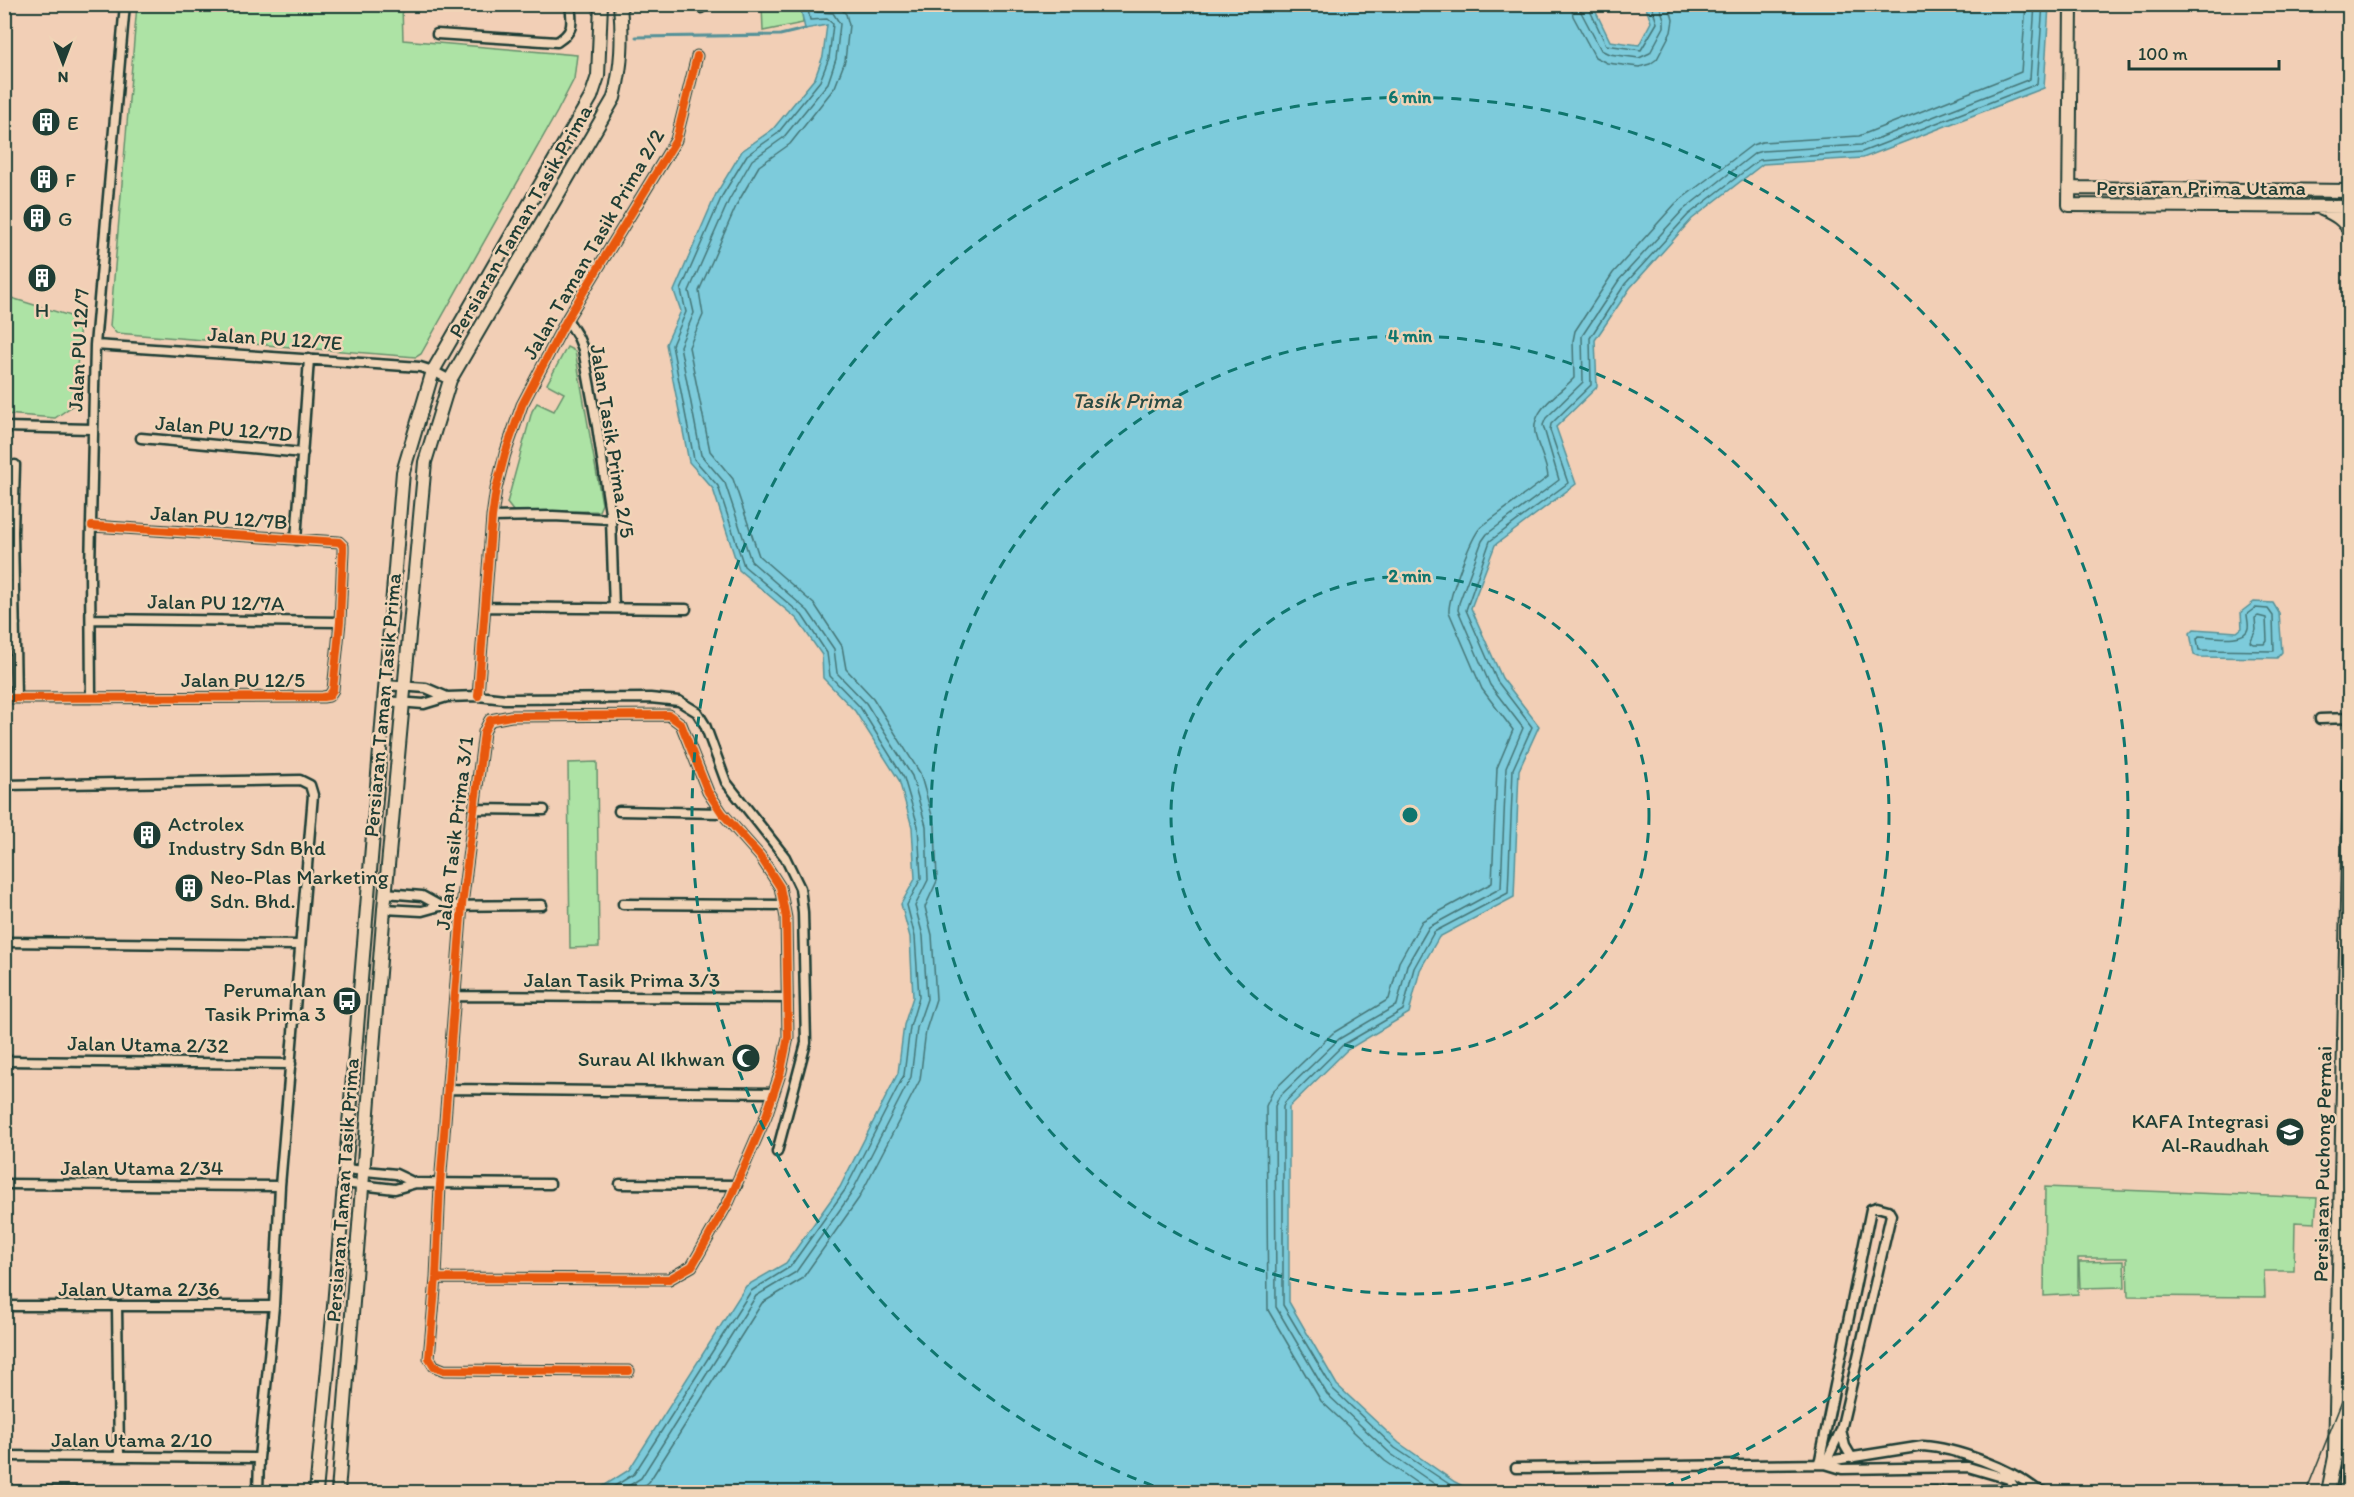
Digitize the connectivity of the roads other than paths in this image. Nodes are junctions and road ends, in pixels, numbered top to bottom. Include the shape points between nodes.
1 (125, 4) edge
2 (570, 4) edge
3 (601, 4) edge
4 (620, 4) edge
5 (2071, 4) edge
6 (437, 34) dead end
7 (697, 56) dead end
8 (2069, 188) junction
9 (2287, 191) junction
10 (2349, 191) edge
11 (2318, 207) junction
12 (2349, 207) edge
13 (2287, 208) junction
14 (2349, 233) edge
15 (567, 319) junction
16 (95, 345) junction
17 (309, 359) junction
18 (433, 371) junction
19 (450, 380) junction
20 (4, 427) edge
21 (92, 429) junction
22 (141, 438) dead end
23 (303, 453) junction
24 (15, 465) dead end
25 (492, 517) junction
26 (611, 519) junction
27 (92, 526) junction
28 (296, 540) junction
29 (343, 546) joint
30 (485, 607) junction
31 (614, 608) junction
32 (686, 609) dead end
33 (92, 619) junction
34 (340, 621) junction
35 (4, 624) edge
36 (15, 624) junction
37 (385, 685) junction
38 (403, 686) junction
39 (478, 696) junction
40 (4, 698) edge
41 (16, 698) junction
42 (91, 698) junction
43 (447, 698) junction
44 (384, 701) junction
45 (402, 703) junction
46 (2320, 718) dead end
47 (2349, 718) edge
48 (2349, 763) edge
49 (4, 785) edge
50 (473, 809) junction
51 (544, 810) dead end
52 (619, 811) dead end
53 (722, 813) junction
54 (385, 893) junction
55 (623, 904) dead end
56 (462, 905) junction
57 (542, 905) dead end
58 (783, 905) junction
59 (440, 906) junction
60 (384, 909) junction
61 (4, 942) edge
62 (300, 945) junction
63 (455, 996) junction
64 (788, 998) junction
65 (2347, 1035) edge
66 (4, 1061) edge
67 (291, 1064) junction
68 (448, 1089) junction
69 (774, 1093) junction
70 (777, 1152) dead end
71 (345, 1169) junction
72 (363, 1172) junction
73 (343, 1183) junction
74 (416, 1183) junction
75 (4, 1184) edge
76 (550, 1184) dead end
77 (620, 1184) dead end
78 (440, 1185) junction
79 (737, 1185) junction
80 (280, 1186) junction
81 (362, 1186) junction
82 (436, 1278) junction
83 (4, 1306) edge
84 (117, 1306) junction
85 (274, 1306) junction
86 (630, 1371) dead end
87 (1841, 1430) junction
88 (4, 1456) edge
89 (119, 1457) junction
90 (259, 1458) junction
91 (1852, 1458) junction
92 (2335, 1458) junction
93 (2349, 1459) edge
94 (1821, 1464) junction
95 (1516, 1468) dead end
96 (2349, 1488) edge
97 (2036, 1489) junction
98 (2016, 1490) junction
99 (4, 1491) edge
100 (258, 1492) edge
101 (316, 1492) edge
102 (338, 1492) edge
103 (1922, 1492) edge
104 (1940, 1492) edge
105 (2045, 1492) edge
106 (2328, 1492) edge
107 (2345, 1492) edge

1 - 16 street, Jalan PU 12/7
2 - 6 street via 571,29 557,42
3 - 18 main road, Persiaran Taman Tasik Prima via 598,76 591,97
4 - 19 main road, Persiaran Taman Tasik Prima via 621,70 614,98
5 - 8 main road, Persiaran Prima Utama
7 - 15 street, Jalan Taman Tasik Prima 2/2 via 676,140
8 - 9 main road, Persiaran Prima Utama
8 - 13 main road, Persiaran Prima Utama via 2068,206
9 - 10 main road, Persiaran Prima Utama
9 - 13 main road
11 - 12 main road, Persiaran Prima Utama
11 - 13 main road, Persiaran Prima Utama
11 - 14 main road via 2335,214
15 - 25 street, Jalan Taman Tasik Prima 2/2 via 522,405 505,454
15 - 26 street, Jalan Tasik Prima 2/5 via 583,349
16 - 17 street, Jalan PU 12/7E
16 - 21 street, Jalan PU 12/7
17 - 18 street, Jalan PU 12/7E
17 - 23 street
18 - 19 street, Jalan PU 12/7E
18 - 37 main road, Persiaran Taman Tasik Prima via 403,472
19 - 38 main road, Persiaran Taman Tasik Prima via 425,462
20 - 21 street
21 - 27 street, Jalan PU 12/7
22 - 23 street, Jalan PU 12/7D
23 - 28 street
24 - 36 street
25 - 26 street
25 - 30 street, Jalan Taman Tasik Prima 2/2
26 - 31 street, Jalan Tasik Prima 2/5
27 - 28 street, Jalan PU 12/7B
27 - 33 street, Jalan PU 12/7
28 - 29 street, Jalan PU 12/7B via 339,542
29 - 34 street, Jalan PU 12/5
30 - 31 street
30 - 39 street, Jalan Taman Tasik Prima 2/2
31 - 32 street
33 - 34 street, Jalan PU 12/7A
33 - 42 street, Jalan PU 12/7
34 - 42 street, Jalan PU 12/5 via 333,690 329,696
35 - 36 street
36 - 41 street
37 - 38 street
37 - 44 main road, Persiaran Taman Tasik Prima
38 - 43 street via 426,688
38 - 45 main road, Persiaran Taman Tasik Prima
39 - 43 street
39 - 70 street via 679,701 697,712 726,782 785,857 800,888 806,1043
40 - 41 street, Jalan PU 12/5
41 - 42 street, Jalan PU 12/5
43 - 45 street via 424,704
44 - 45 street
44 - 71 main road, Persiaran Taman Tasik Prima
45 - 54 main road, Persiaran Taman Tasik Prima
46 - 47 street
48 - 65 main road, Persiaran Puchong Permai
49 - 62 street via 300,780 310,785 313,795
50 - 51 street
50 - 53 street, Jalan Tasik Prima 3/1 via 481,742 490,720 511,716 669,715 681,724 708,792
50 - 56 street, Jalan Tasik Prima 3/1
52 - 53 street
53 - 58 street, Jalan Tasik Prima 3/1 via 760,856 780,887
54 - 59 street via 423,896
54 - 60 main road, Persiaran Taman Tasik Prima
55 - 58 street
56 - 57 street
56 - 59 street
56 - 63 street, Jalan Tasik Prima 3/1
58 - 64 street, Jalan Tasik Prima 3/1
59 - 60 street via 422,911
60 - 72 main road, Persiaran Taman Tasik Prima
61 - 62 street
62 - 67 street
63 - 64 street, Jalan Tasik Prima 3/3
63 - 68 street, Jalan Tasik Prima 3/1
64 - 69 street, Jalan Tasik Prima 3/1 via 788,1037
65 - 92 main road, Persiaran Puchong Permai
66 - 67 street, Jalan Utama 2/32
67 - 80 street
68 - 69 street
68 - 78 street, Jalan Tasik Prima 3/1
69 - 79 street, Jalan Tasik Prima 3/1
71 - 72 street
71 - 73 main road, Persiaran Taman Tasik Prima
72 - 74 street via 396,1174
72 - 81 main road, Persiaran Taman Tasik Prima
73 - 81 street
73 - 101 main road, Persiaran Taman Tasik Prima
74 - 78 street
74 - 81 street via 395,1189
75 - 80 street, Jalan Utama 2/34
76 - 78 street
77 - 79 street
78 - 82 street, Jalan Tasik Prima 3/1
79 - 82 street, Jalan Tasik Prima 3/1 via 692,1266 669,1279
80 - 85 street
81 - 102 main road, Persiaran Taman Tasik Prima
82 - 86 street, Jalan Tasik Prima 3/1 via 429,1358 434,1366 466,1371
83 - 84 street, Jalan Utama 2/36
84 - 85 street, Jalan Utama 2/36
84 - 89 street
85 - 90 street
87 - 91 street
87 - 94 street
87 - 94 street via 1891,1215 1877,1207 1871,1209
88 - 89 street, Jalan Utama 2/10
89 - 90 street, Jalan Utama 2/10
90 - 100 street
91 - 94 street
91 - 97 street via 1937,1446 2020,1476
92 - 93 main road
92 - 106 main road, Persiaran Puchong Permai
93 - 107 main road
94 - 95 street
94 - 98 street via 1842,1469 1968,1467 2009,1479
96 - 107 main road
97 - 98 street
97 - 105 street
98 - 104 street
99 - 100 street
103 - 104 street

